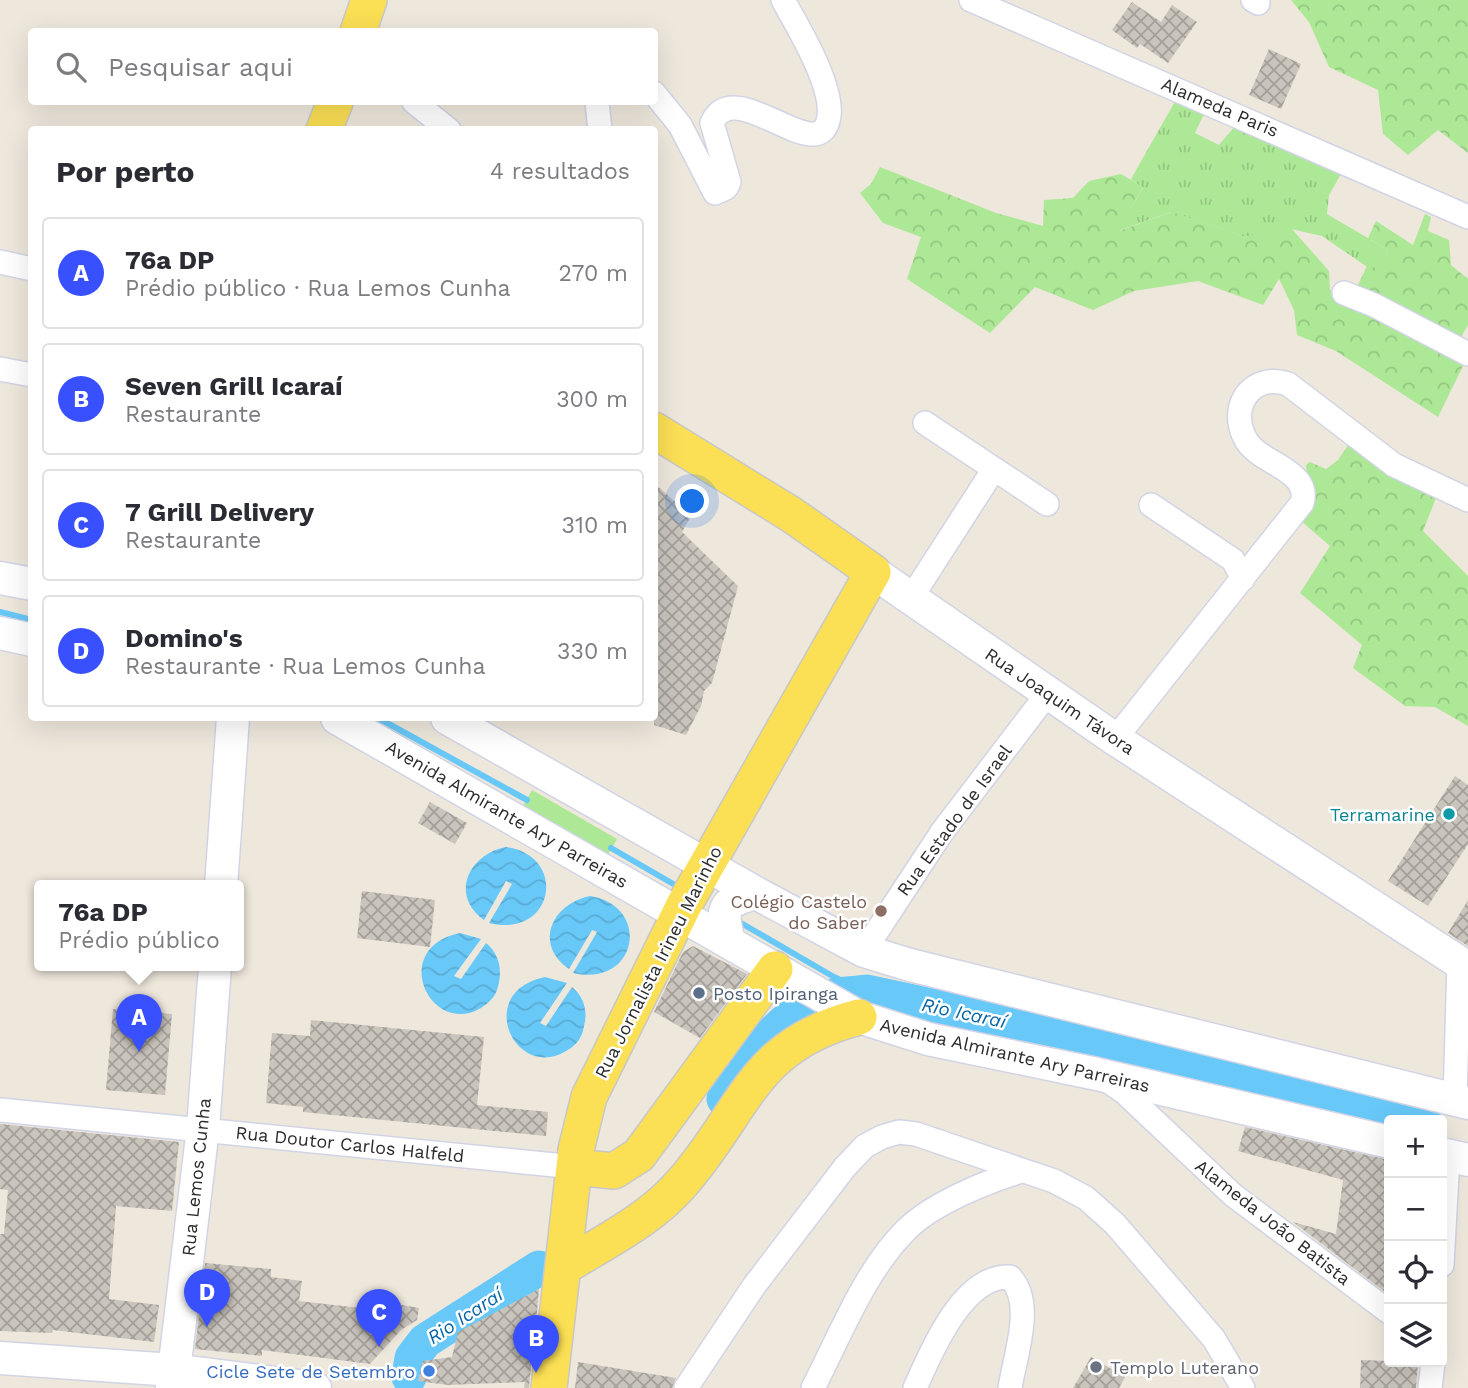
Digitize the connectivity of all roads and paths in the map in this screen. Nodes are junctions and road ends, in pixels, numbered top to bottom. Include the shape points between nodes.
1 (369, 0) edge
2 (783, 0) edge
3 (971, 0) edge
4 (359, 28) edge
5 (658, 98) edge
6 (334, 105) edge
7 (418, 105) edge
8 (597, 105) edge
9 (326, 126) edge
10 (444, 126) edge
11 (600, 126) edge
12 (1468, 218) edge
13 (0, 262) edge
14 (28, 268) edge
15 (1344, 293) dead end
16 (1468, 354) edge
17 (0, 369) edge
18 (28, 375) edge
19 (925, 423) dead end
20 (658, 432) edge
21 (994, 469) junction
22 (1468, 500) edge
23 (1047, 504) dead end
24 (1151, 505) dead end
25 (873, 572) junction
26 (0, 578) edge
27 (1243, 579) junction
28 (28, 583) edge
29 (911, 598) junction
30 (0, 632) edge
31 (28, 639) edge
32 (1048, 693) junction
33 (233, 721) edge
34 (342, 721) edge
35 (452, 721) edge
36 (1115, 739) junction
37 (706, 867) junction
38 (221, 880) edge
39 (683, 910) junction
40 (736, 914) junction
41 (864, 951) junction
42 (1464, 965) edge
43 (215, 971) edge
44 (787, 976) junction
45 (847, 1010) junction
46 (1097, 1074) junction
47 (1462, 1102) edge
48 (0, 1110) edge
49 (203, 1128) junction
50 (1384, 1141) edge
51 (1453, 1156) edge
52 (575, 1167) junction
53 (1022, 1171) junction
54 (1444, 1241) edge
55 (564, 1267) junction
56 (1384, 1308) edge
57 (0, 1358) edge
58 (1432, 1367) edge
59 (173, 1379) edge
60 (315, 1388) edge
61 (549, 1388) edge
62 (686, 1388) edge
63 (813, 1388) edge
64 (915, 1388) edge
65 (1010, 1388) edge
66 (1243, 1388) edge
67 (1430, 1388) edge

1 - 4 main road
2 - 5 street via 826,90 830,110 823,130 804,133 744,109 722,109 712,123 729,182 715,193 680,125
3 - 12 street, Alameda Paris
6 - 9 main road
7 - 10 street
8 - 11 street
13 - 14 street
15 - 16 street
17 - 18 street
19 - 21 street
20 - 25 main road, Rua Joaquim Távora via 792,515
21 - 23 street
21 - 29 street
22 - 27 street via 1394,465 1288,384 1263,381 1246,393 1241,406 1242,431 1254,450 1297,478 1304,494 1295,514
24 - 27 street via 1233,560
25 - 29 main road, Rua Joaquim Távora
25 - 37 main road, Rua Jornalista Irineu Marinho
26 - 28 main road
27 - 36 street
29 - 32 main road, Rua Joaquim Távora
30 - 31 main road
32 - 36 main road, Rua Joaquim Távora
32 - 41 street, Rua Estado de Israel via 942,832
33 - 38 main road
34 - 39 main road, Avenida Almirante Ary Parreiras
35 - 37 main road, Avenida Almirante Ary Parreiras
36 - 42 main road, Rua Joaquim Távora
37 - 39 main road, Rua Jornalista Irineu Marinho
37 - 40 main road, Avenida Almirante Ary Parreiras
39 - 40 main road, Avenida Almirante Ary Parreiras
39 - 52 main road, Rua Jornalista Irineu Marinho via 596,1081 580,1127
40 - 41 main road, Avenida Almirante Ary Parreiras
40 - 44 main road, Avenida Almirante Ary Parreiras
41 - 47 main road, Avenida Almirante Ary Parreiras
42 - 47 street
43 - 49 main road, Rua Lemos Cunha
44 - 45 main road, Avenida Almirante Ary Parreiras
44 - 52 main road via 639,1155 614,1171
45 - 46 main road, Avenida Almirante Ary Parreiras via 928,1039
45 - 55 main road via 776,1059 733,1108 666,1200
46 - 50 main road, Avenida Almirante Ary Parreiras
46 - 56 street, Alameda João Batista via 1124,1092 1234,1195
48 - 49 street, Rua Doutor Carlos Halfeld
49 - 52 street, Rua Doutor Carlos Halfeld
49 - 59 main road, Rua Lemos Cunha
51 - 54 street
52 - 55 main road, Rua Jornalista Irineu Marinho
53 - 62 street via 899,1132 865,1146 824,1192 754,1286
53 - 63 street via 995,1179 906,1230 865,1289
53 - 66 street via 1067,1186 1115,1224 1214,1339
55 - 61 main road, Rua Jornalista Irineu Marinho
57 - 59 main road
58 - 67 street
59 - 60 main road
64 - 65 street via 957,1310 998,1276 1010,1277 1020,1287 1023,1302

